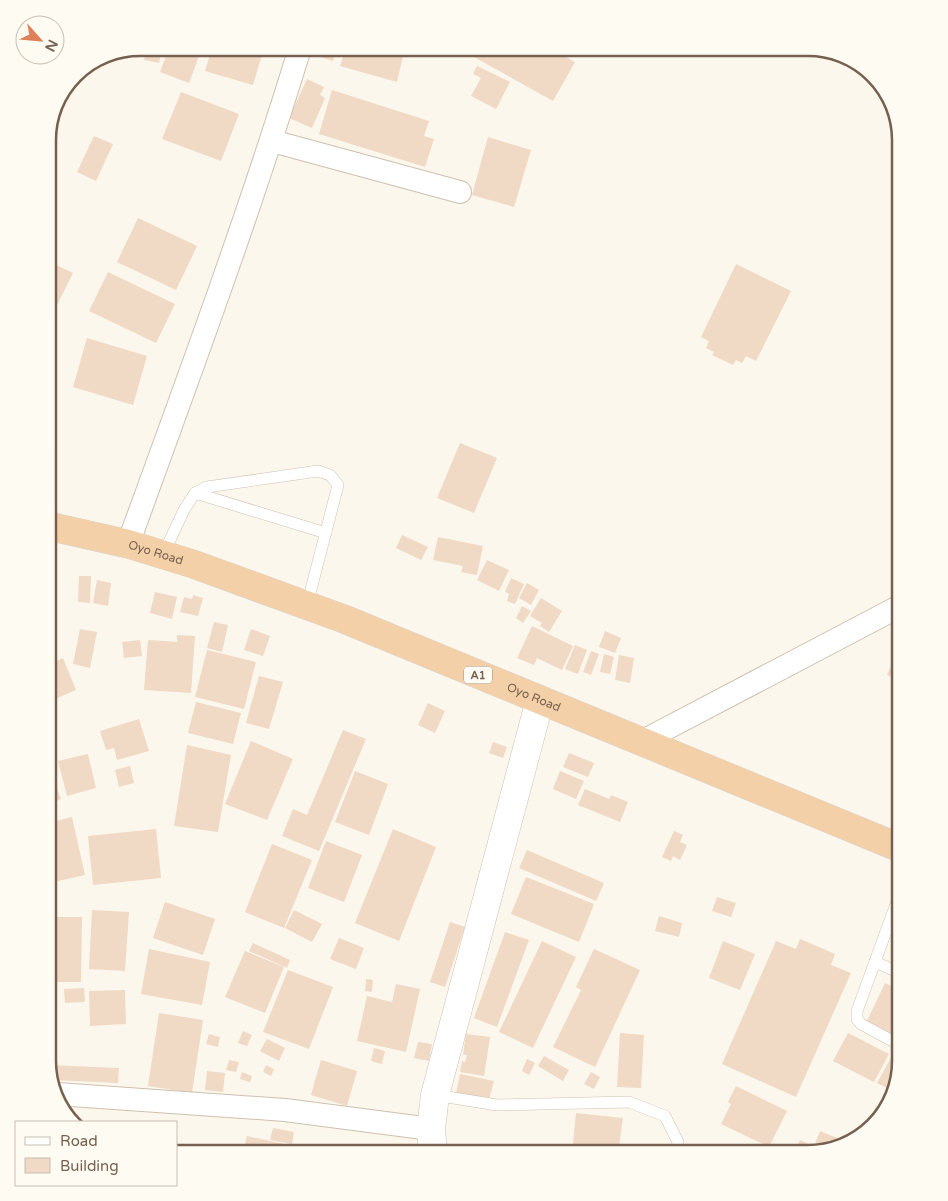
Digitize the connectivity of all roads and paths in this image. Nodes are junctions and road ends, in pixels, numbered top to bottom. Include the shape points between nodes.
1 (298, 56) edge
2 (272, 141) junction
3 (460, 192) dead end
4 (195, 493) junction
5 (56, 528) edge
6 (326, 533) junction
7 (128, 544) junction
8 (163, 555) junction
9 (307, 605) junction
10 (892, 610) edge
11 (540, 700) junction
12 (641, 742) junction
13 (892, 845) edge
14 (892, 923) edge
15 (875, 962) junction
16 (892, 969) edge
17 (892, 1041) edge
18 (64, 1094) edge
19 (435, 1095) junction
20 (432, 1141) edge
21 (678, 1145) edge

1 - 2 street
2 - 3 street
2 - 7 street
4 - 6 lane
4 - 6 lane via 207,487 318,471 330,475 338,485
4 - 8 lane
5 - 7 highway, Oyo Road / A1
6 - 9 lane
7 - 8 highway, Oyo Road / A1
8 - 9 highway, Oyo Road / A1
9 - 11 highway, Oyo Road / A1
10 - 12 street
11 - 12 highway, Oyo Road / A1
11 - 19 street
12 - 13 highway, Oyo Road / A1
14 - 15 lane
15 - 16 lane
15 - 17 lane via 856,1019
18 - 20 street via 285,1110
19 - 20 street
19 - 21 lane via 498,1105 629,1102 665,1116

